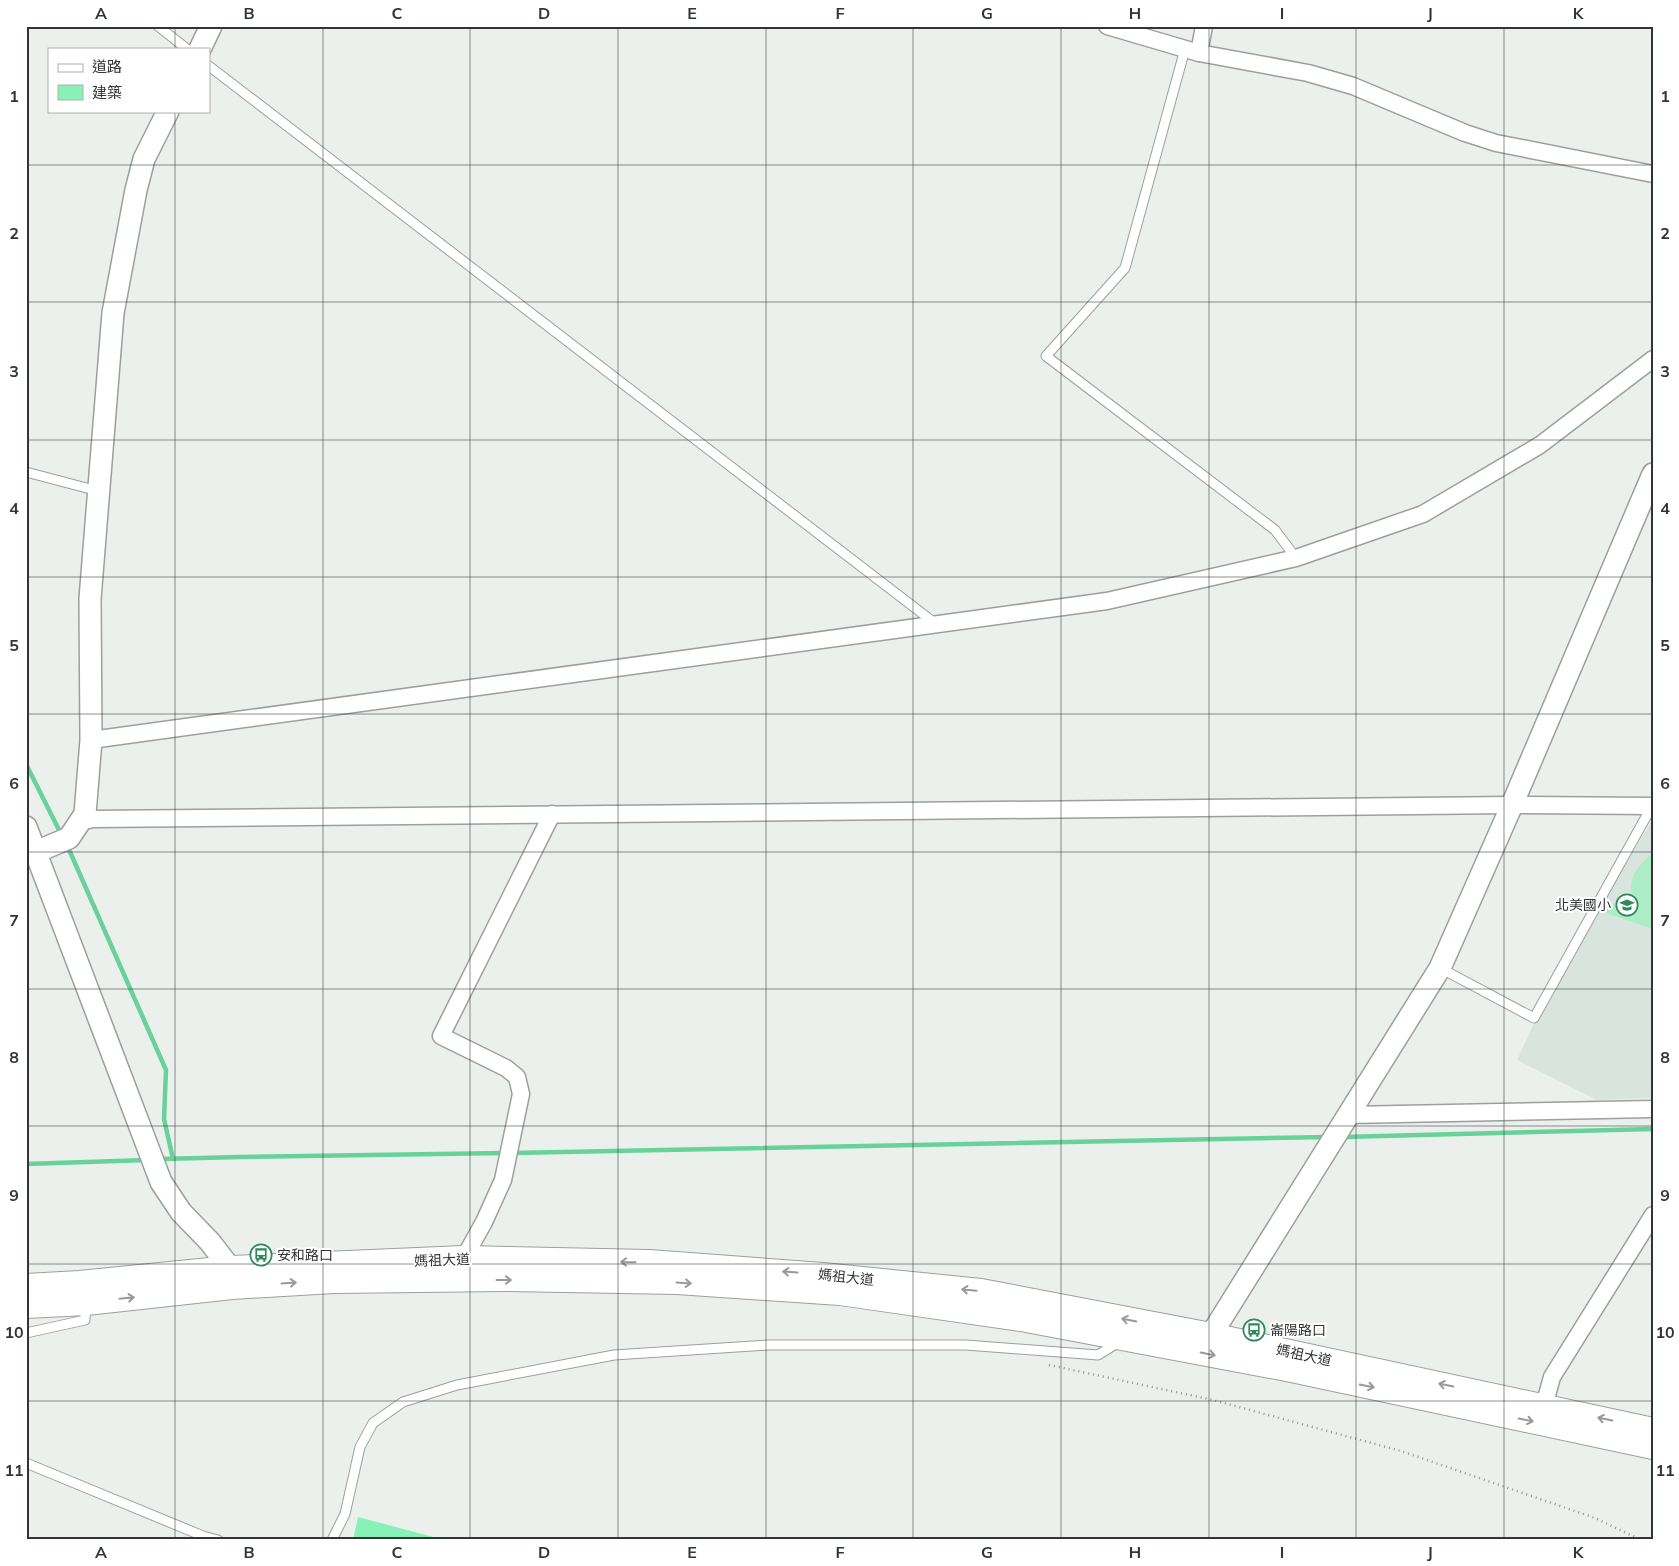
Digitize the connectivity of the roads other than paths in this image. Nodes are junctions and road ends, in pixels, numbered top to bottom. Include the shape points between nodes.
1 (158, 26) edge
2 (211, 26) edge
3 (1107, 26) edge
4 (1204, 26) edge
5 (186, 48) edge
6 (200, 48) edge
7 (1192, 51) junction
8 (210, 67) edge
9 (168, 112) edge
10 (1653, 174) edge
11 (1653, 359) edge
12 (26, 472) edge
13 (1653, 474) edge
14 (98, 492) junction
15 (1296, 558) junction
16 (937, 625) junction
17 (91, 740) junction
18 (1512, 806) junction
19 (1652, 806) edge
20 (552, 814) junction
21 (80, 822) junction
22 (26, 827) edge
23 (36, 852) junction
24 (1440, 968) junction
25 (1653, 1108) edge
26 (1348, 1115) junction
27 (1653, 1215) edge
28 (464, 1269) junction
29 (231, 1277) junction
30 (26, 1286) edge
31 (83, 1293) junction
32 (26, 1306) edge
33 (26, 1333) edge
34 (1211, 1335) junction
35 (1126, 1339) junction
36 (1544, 1406) junction
37 (1653, 1430) edge
38 (1653, 1447) edge
39 (26, 1463) edge
40 (218, 1540) edge
41 (332, 1540) edge

1 - 5 lane
2 - 6 street
3 - 7 street
4 - 7 street
7 - 10 street via 1344,83 1496,143
7 - 15 lane via 1124,268 1046,356 1275,530
8 - 16 lane
9 - 14 street via 144,159 112,313
11 - 15 street via 1540,445 1423,514
12 - 14 lane
13 - 18 street
14 - 17 street via 90,598
15 - 16 street via 1107,602
16 - 17 street
17 - 21 street via 85,814
18 - 19 street
18 - 20 street
18 - 24 street
19 - 24 lane via 1534,1018
20 - 21 street via 94,819
20 - 28 street via 441,1036 506,1068 517,1077 521,1094 503,1180
21 - 23 street via 69,838
22 - 23 street
23 - 29 street via 161,1182 181,1212 210,1242
24 - 26 street
25 - 26 street
26 - 34 street
27 - 36 street via 1552,1376
28 - 29 main road, 媽祖大道 via 334,1280
34 -> 28 main road, 媽祖大道 via 981,1291 833,1276 649,1262
28 -> 35 main road, 媽祖大道 via 840,1294 1021,1319
29 - 31 main road, 媽祖大道
30 - 31 main road, 媽祖大道
31 - 32 main road, 媽祖大道
31 - 33 lane via 86,1320
34 - 35 street
36 -> 34 main road, 媽祖大道
35 -> 38 main road, 媽祖大道 via 1287,1369
35 - 41 lane via 1098,1355 966,1345 768,1345 614,1355 457,1385 403,1402 373,1423 360,1447 345,1514
37 -> 36 main road, 媽祖大道
39 - 40 lane

